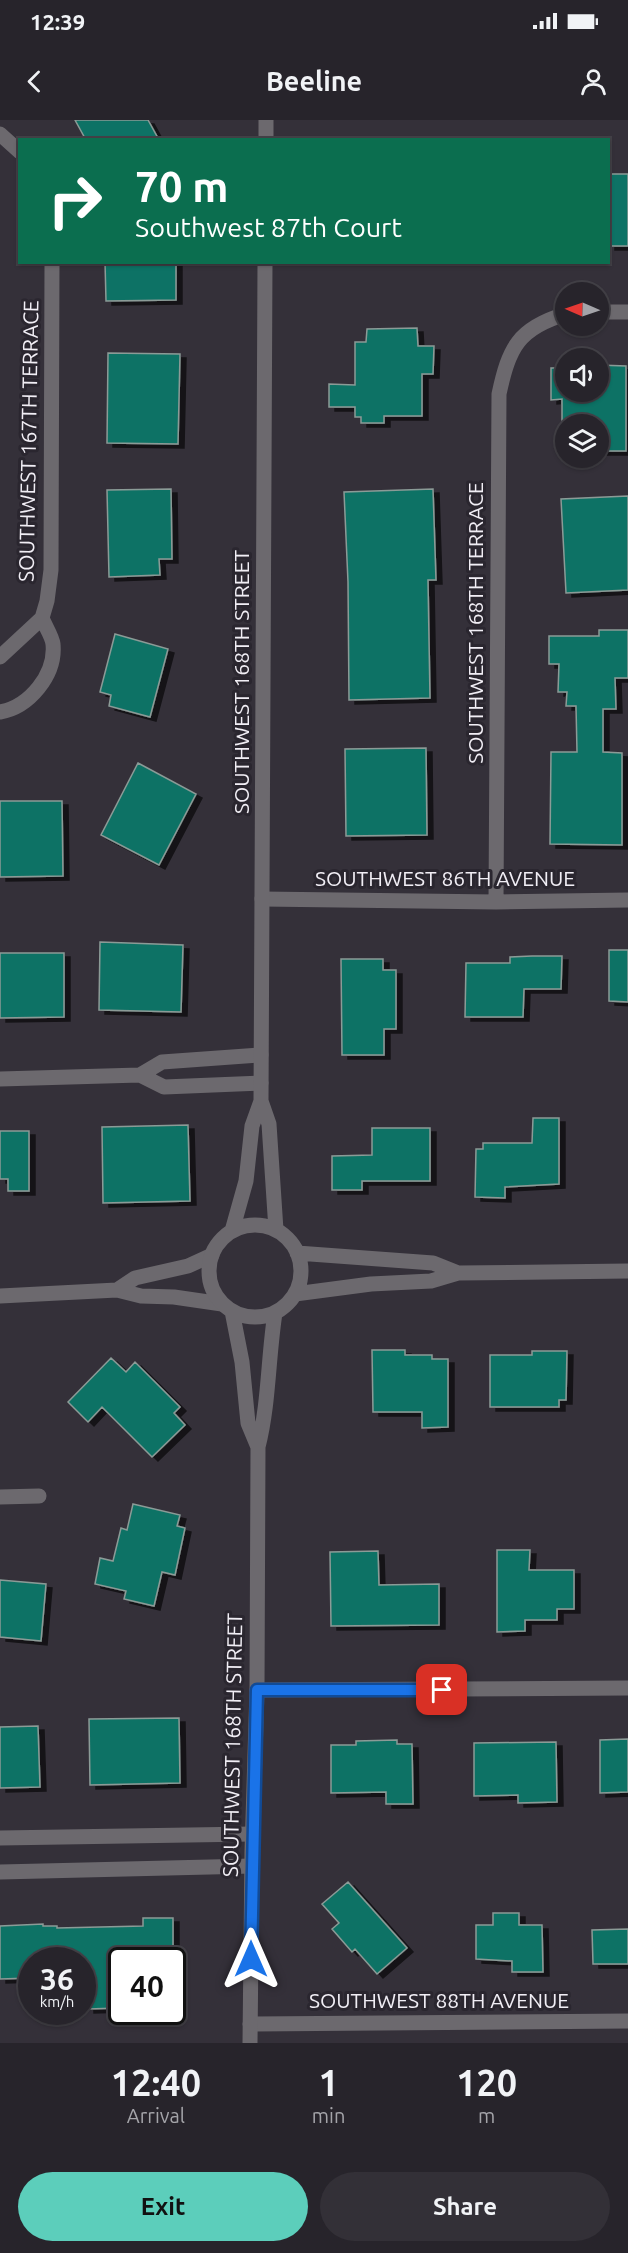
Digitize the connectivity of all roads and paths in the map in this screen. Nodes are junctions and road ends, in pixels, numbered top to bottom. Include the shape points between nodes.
1 (266, 120) edge
2 (0, 134) edge
3 (266, 138) edge
4 (18, 150) edge
5 (52, 264) edge
6 (265, 264) edge
7 (609, 312) edge
8 (628, 312) edge
9 (555, 317) edge
10 (42, 618) junction
11 (0, 657) edge
12 (0, 712) edge
13 (262, 899) junction
14 (628, 900) edge
15 (496, 902) junction
16 (261, 1055) junction
17 (140, 1075) junction
18 (0, 1079) edge
19 (261, 1083) junction
20 (261, 1101) junction
21 (276, 1230) junction
22 (232, 1231) junction
23 (297, 1253) junction
24 (212, 1255) junction
25 (628, 1271) edge
26 (458, 1273) junction
27 (117, 1290) junction
28 (295, 1294) junction
29 (0, 1296) edge
30 (227, 1307) junction
31 (275, 1313) junction
32 (258, 1447) junction
33 (39, 1496) dead end
34 (0, 1497) edge
35 (628, 1688) edge
36 (257, 1690) junction
37 (252, 1834) junction
38 (0, 1838) edge
39 (252, 1866) junction
40 (0, 1872) edge
41 (628, 2021) edge
42 (250, 2024) junction
43 (250, 2043) edge

1 - 3 street
2 - 4 street
5 - 10 street, SOUTHWEST 167TH TERRACE via 51,570
6 - 13 street, SOUTHWEST 168TH STREET
7 - 8 street
9 - 15 street, SOUTHWEST 168TH TERRACE via 527,331 514,347 499,394
10 - 11 street
10 - 12 street via 53,643 47,673 23,704
13 - 15 street, SOUTHWEST 86TH AVENUE
13 - 16 street, SOUTHWEST 168TH STREET
14 - 15 street, SOUTHWEST 86TH AVENUE
16 - 17 street via 162,1062
16 - 19 street, SOUTHWEST 168TH STREET
17 - 18 street
17 - 19 street via 164,1086
19 - 20 street, SOUTHWEST 168TH STREET
20 - 21 street, SOUTHWEST 168TH STREET via 269,1124
20 - 22 street, SOUTHWEST 168TH STREET via 252,1126 246,1181
21 - 22 street via 247,1226
21 - 23 street
22 - 24 street
23 - 26 street via 433,1263
23 - 28 street via 300,1280
24 - 27 street via 188,1266 135,1278
24 - 30 street via 210,1281 214,1293
25 - 26 street
26 - 28 street via 431,1281
27 - 29 street
27 - 30 street
28 - 31 street
30 - 31 street via 244,1316
30 - 32 street, SOUTHWEST 168TH STREET via 241,1354 248,1424
31 - 32 street, SOUTHWEST 168TH STREET via 264,1424
32 - 36 street, SOUTHWEST 168TH STREET
33 - 34 street
35 - 36 street
36 - 37 street, SOUTHWEST 168TH STREET
37 - 38 street
37 - 39 street, SOUTHWEST 168TH STREET
39 - 40 street
39 - 42 street, SOUTHWEST 168TH STREET
41 - 42 street, SOUTHWEST 88TH AVENUE
42 - 43 street, SOUTHWEST 168TH STREET

